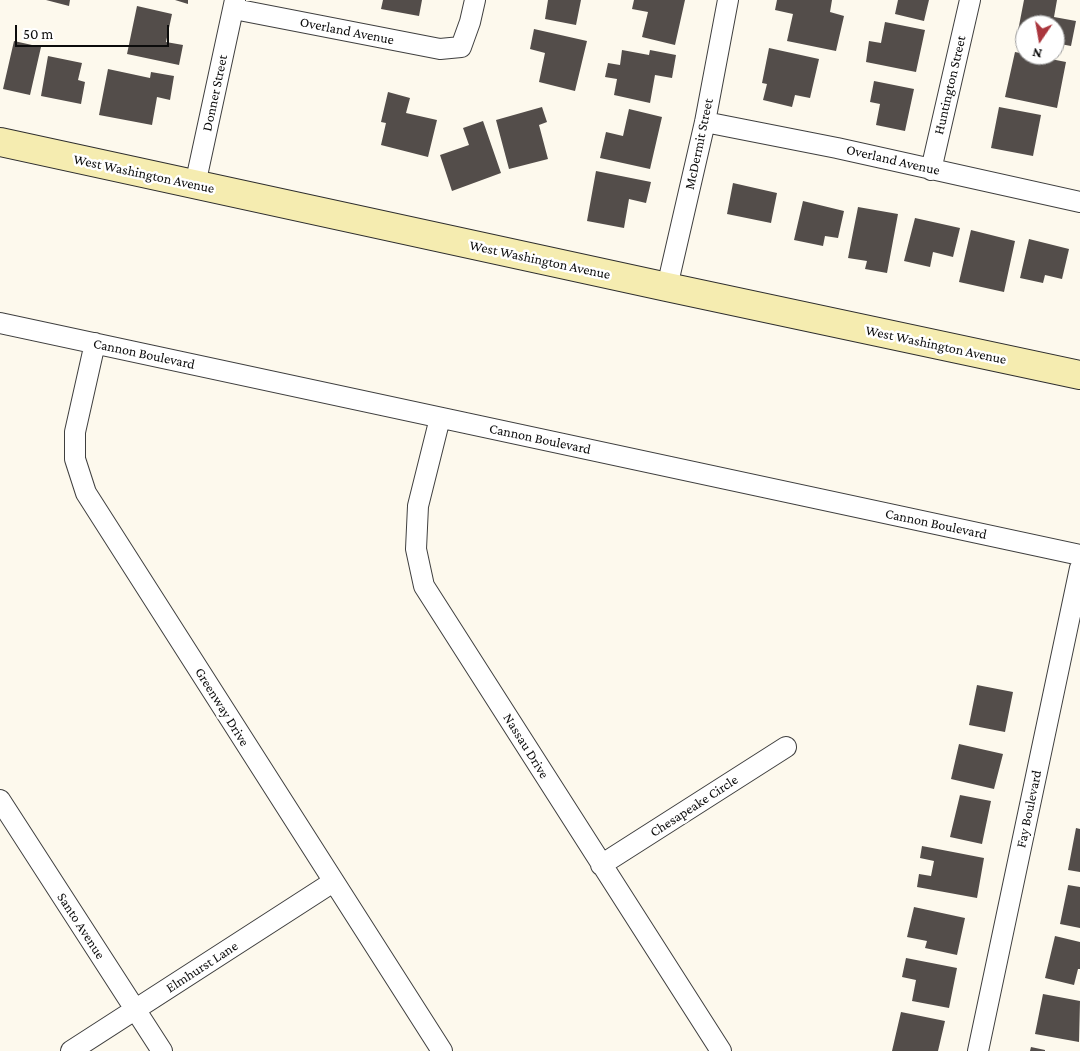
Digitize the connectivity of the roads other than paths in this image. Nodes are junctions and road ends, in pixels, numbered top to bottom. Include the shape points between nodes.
1 (474, 0) edge
2 (728, 0) edge
3 (970, 0) edge
4 (235, 5) edge
5 (704, 122) junction
6 (0, 142) edge
7 (931, 170) junction
8 (195, 185) junction
9 (1080, 202) edge
10 (667, 287) junction
11 (0, 323) edge
12 (95, 343) junction
13 (1080, 375) edge
14 (440, 418) junction
15 (1080, 555) edge
16 (1080, 568) edge
17 (786, 747) dead end
18 (0, 800) edge
19 (601, 865) junction
20 (333, 882) junction
21 (135, 1010) junction
22 (71, 1051) edge
23 (162, 1051) edge
24 (442, 1051) edge
25 (721, 1051) edge
26 (978, 1051) edge

1 - 4 street, Overland Avenue via 461,47 440,49
2 - 5 street, McDermit Street
3 - 7 street, Huntington Street
4 - 8 street, Donner Street
5 - 7 street, Overland Avenue
5 - 10 street, McDermit Street
6 - 8 main road, West Washington Avenue
7 - 9 street, Overland Avenue
8 - 10 main road, West Washington Avenue
10 - 13 main road, West Washington Avenue
11 - 12 street, Cannon Boulevard
12 - 14 street, Cannon Boulevard
12 - 20 street, Greenway Drive via 75,432 75,459 86,493
14 - 15 street, Cannon Boulevard
14 - 19 street, Nassau Drive via 418,506 416,549 424,586
16 - 26 street, Fay Boulevard
17 - 19 street, Chesapeake Circle
18 - 21 street, Santo Avenue
19 - 25 street, Nassau Drive
20 - 21 street, Elmhurst Lane
20 - 24 street, Greenway Drive
21 - 22 street, Elmhurst Lane
21 - 23 street, Santo Avenue

